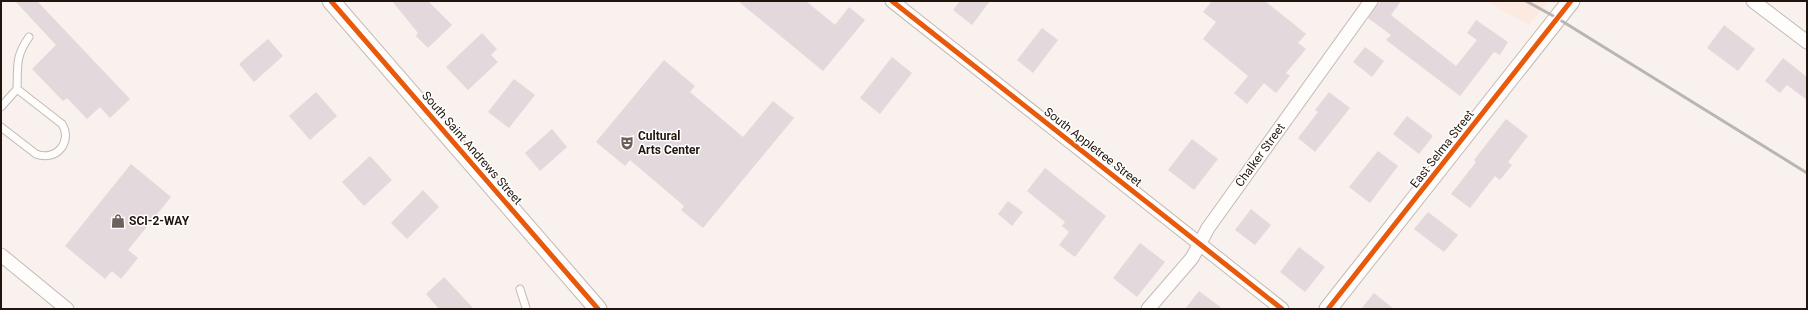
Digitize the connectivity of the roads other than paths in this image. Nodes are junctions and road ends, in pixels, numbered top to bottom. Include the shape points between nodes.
1 (331, 1) edge
2 (892, 1) edge
3 (1371, 1) edge
4 (1571, 1) edge
5 (1753, 1) edge
6 (29, 37) dead end
7 (1807, 42) edge
8 (17, 88) junction
9 (1, 107) edge
10 (2, 129) edge
11 (1200, 244) junction
12 (1, 255) edge
13 (520, 289) dead end
14 (526, 308) edge
15 (67, 309) edge
16 (598, 309) edge
17 (1148, 309) edge
18 (1282, 309) edge
19 (1328, 309) edge

1 - 16 street, South Saint Andrews Street
2 - 11 street, South Appletree Street
3 - 11 street, Chalker Street via 1208,228
4 - 19 street, East Selma Street
5 - 7 street
6 - 8 lane via 20,50
8 - 9 lane
8 - 10 lane via 62,124 67,137 54,154 43,157
11 - 17 street, Chalker Street via 1192,258
11 - 18 street, South Appletree Street
12 - 15 street
13 - 14 lane

